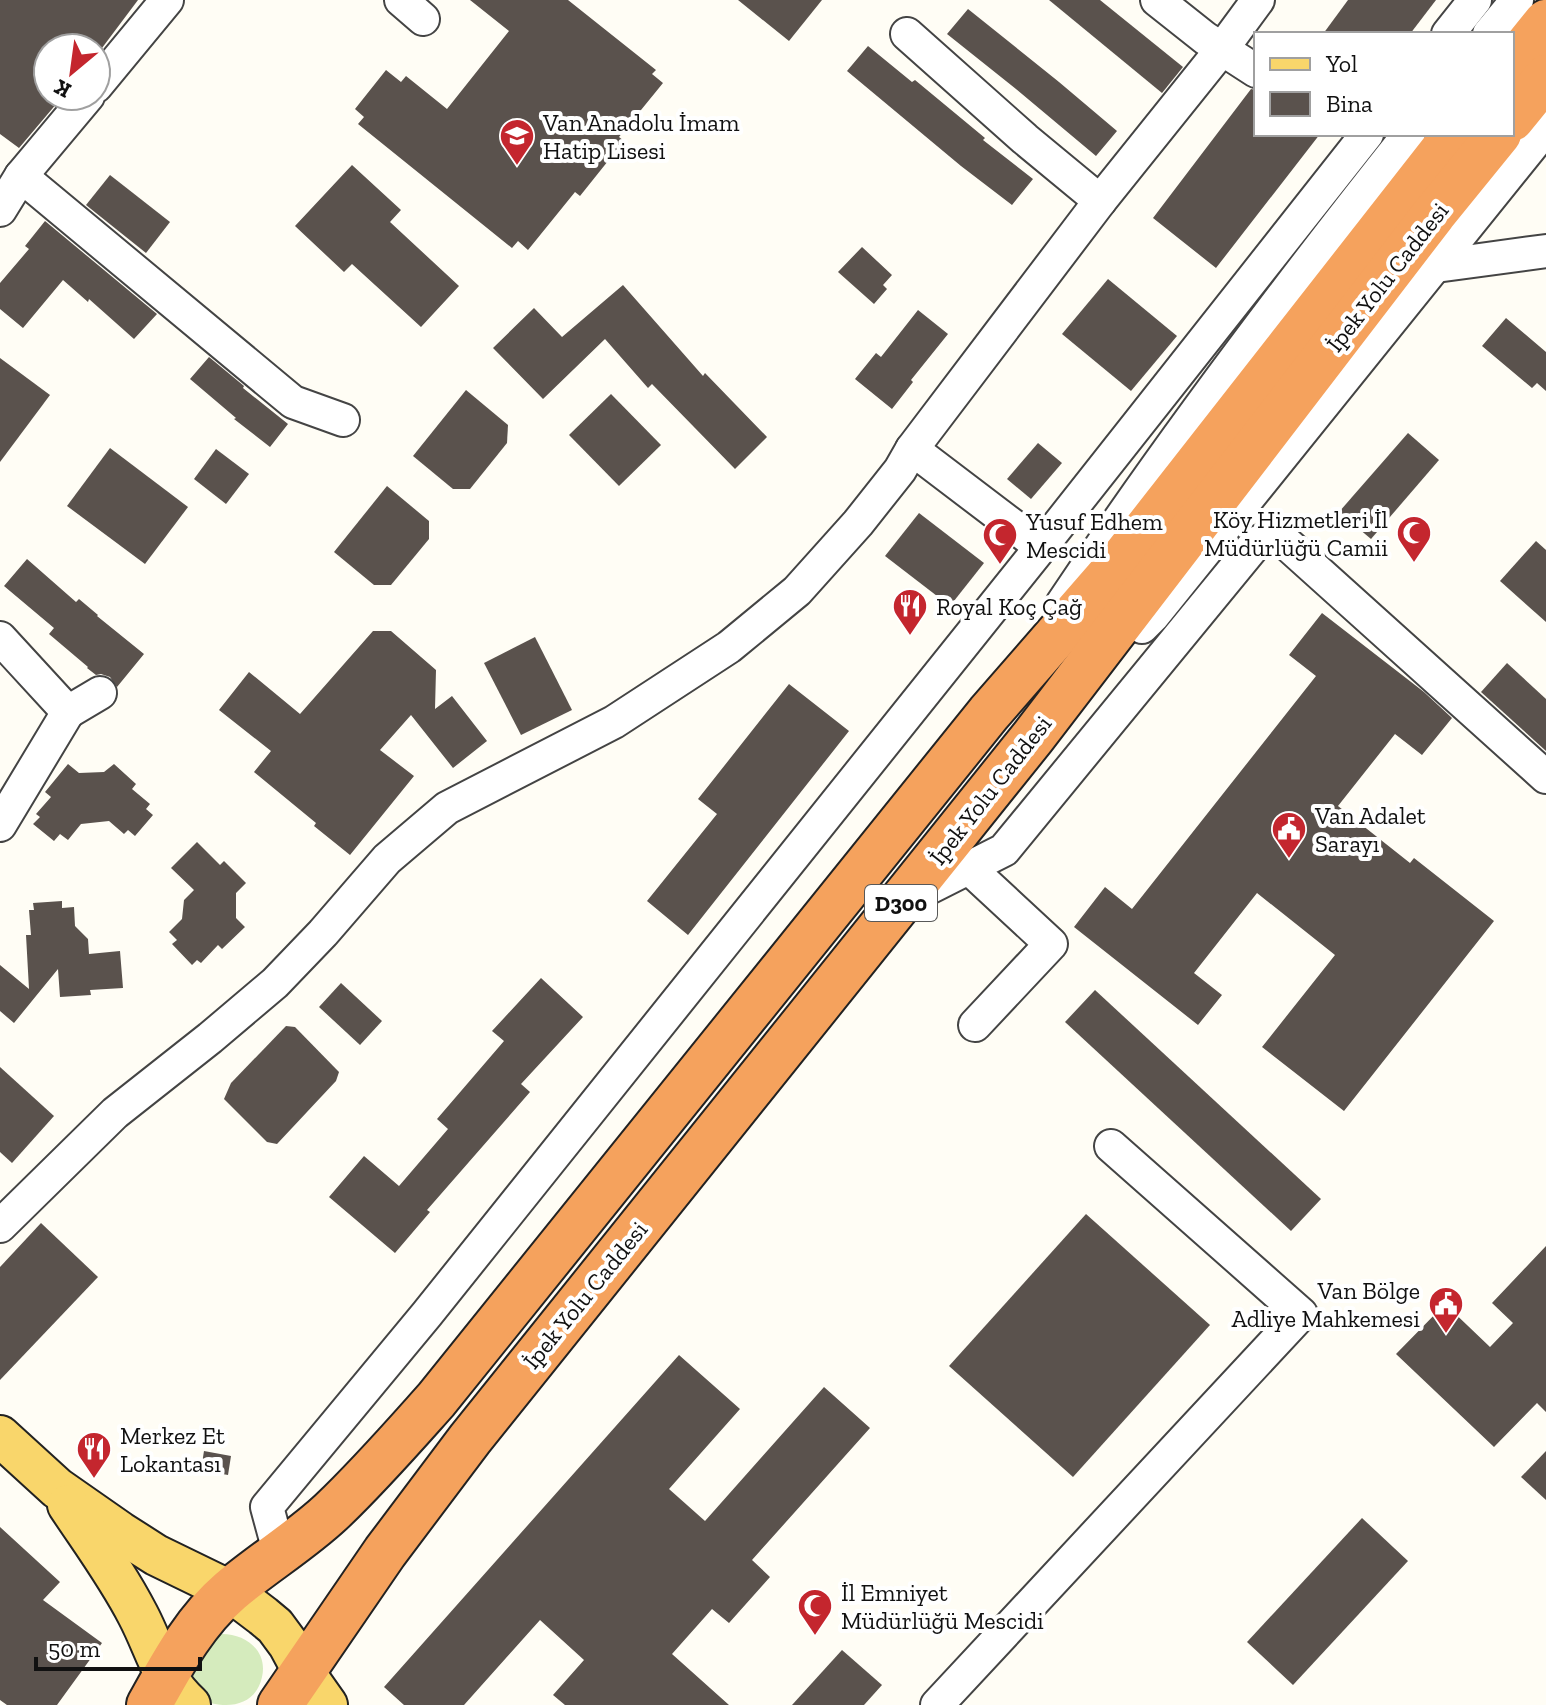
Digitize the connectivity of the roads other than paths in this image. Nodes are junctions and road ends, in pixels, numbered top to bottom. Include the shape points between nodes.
1 (167, 0) edge
2 (1157, 0) edge
3 (1258, 0) edge
4 (1475, 0) edge
5 (1517, 0) edge
6 (1546, 22) edge
7 (1450, 32) edge
8 (1491, 32) edge
9 (907, 34) dead end
10 (1222, 49) junction
11 (1514, 62) edge
12 (112, 67) edge
13 (1254, 70) edge
14 (1546, 77) edge
15 (75, 112) edge
16 (1514, 117) edge
17 (1546, 128) edge
18 (1361, 136) edge
19 (1453, 136) edge
20 (1497, 136) edge
21 (1400, 146) edge
22 (21, 176) junction
23 (1100, 201) junction
24 (0, 210) edge
25 (1546, 251) edge
26 (1436, 266) junction
27 (343, 420) dead end
28 (912, 449) junction
29 (1041, 547) junction
30 (0, 638) edge
31 (100, 693) dead end
32 (68, 712) junction
33 (989, 713) junction
34 (1033, 737) junction
35 (1546, 777) edge
36 (0, 825) edge
37 (969, 868) junction
38 (901, 902) junction
39 (975, 1025) dead end
40 (1111, 1146) dead end
41 (0, 1226) edge
42 (0, 1436) edge
43 (57, 1488) junction
44 (280, 1555) junction
45 (230, 1591) junction
46 (303, 1694) edge
47 (168, 1695) edge
48 (937, 1705) edge

1 - 12 street
2 - 10 street
3 - 10 street
4 - 7 street
5 - 8 street
6 - 11 highway
9 - 23 street
10 - 13 street
10 - 23 street
14 - 16 highway
15 - 22 street
17 - 26 street
18 - 21 street
18 - 29 street
19 - 33 highway, İpek Yolu Caddesi / D300 via 1117,566
20 - 34 highway, İpek Yolu Caddesi / D300
21 - 33 street via 1198,407
22 - 24 street
22 - 27 street via 293,402
23 - 28 street
25 - 26 street
26 - 34 street via 1153,616
28 - 29 street
28 - 41 street via 858,523 797,591 729,647 614,722 447,808 387,859 275,983 115,1113
29 - 44 street via 267,1507
30 - 32 street
31 - 32 street
32 - 36 street
33 - 44 highway, İpek Yolu Caddesi / D300 via 436,1400 330,1512
34 - 38 highway, İpek Yolu Caddesi / D300
35 - 37 street via 1276,534 1256,543 1004,850
37 - 38 street
37 - 39 street via 1051,944
38 - 46 highway, İpek Yolu Caddesi / D300 via 470,1439 385,1552
40 - 48 street via 1301,1314
42 - 43 main road
43 - 45 main road via 156,1555
43 - 47 main road via 138,1614
44 - 45 highway, İpek Yolu Caddesi / D300
45 - 46 main road via 275,1626 289,1645
45 - 47 highway, İpek Yolu Caddesi via 182,1647

